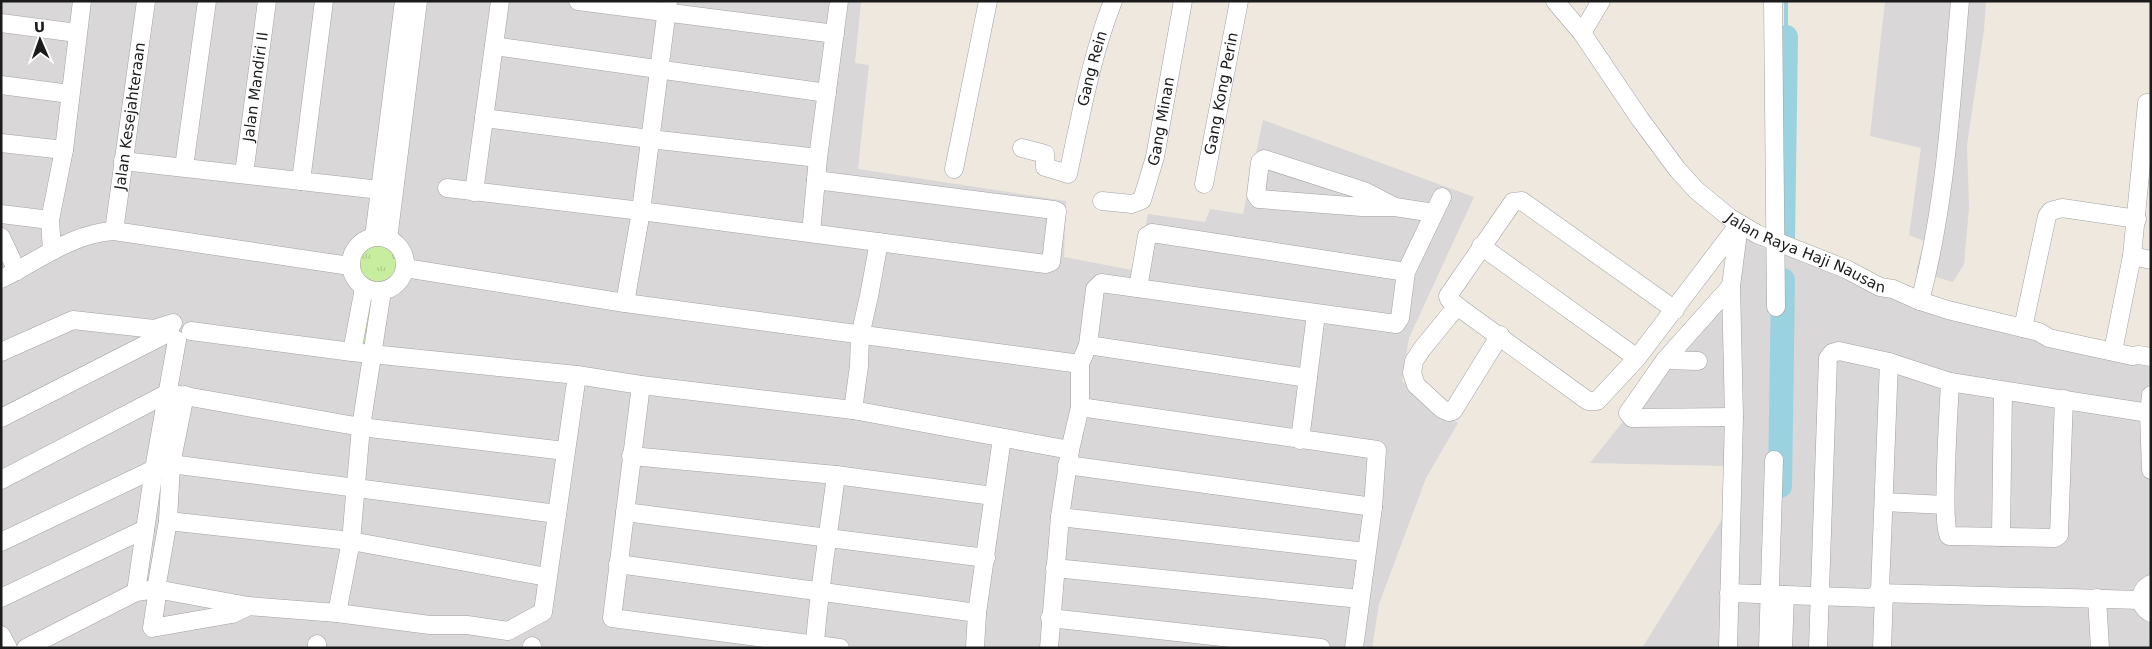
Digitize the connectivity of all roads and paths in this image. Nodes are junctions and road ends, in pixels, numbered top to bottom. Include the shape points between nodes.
1 (82, 1) edge
2 (146, 1) edge
3 (208, 1) edge
4 (267, 1) edge
5 (324, 1) edge
6 (404, 1) edge
7 (418, 1) edge
8 (500, 1) edge
9 (578, 1) edge
10 (839, 1) edge
11 (988, 1) edge
12 (1113, 1) edge
13 (1183, 1) edge
14 (1240, 1) edge
15 (1555, 1) edge
16 (1601, 1) edge
17 (1773, 1) edge
18 (1960, 1) edge
19 (667, 7) edge
20 (1, 23) edge
21 (77, 33) junction
22 (1582, 33) junction
23 (834, 34) junction
24 (405, 46) junction
25 (494, 46) junction
26 (659, 69) junction
27 (1, 85) edge
28 (827, 93) junction
29 (70, 94) junction
30 (2147, 103) dead end
31 (484, 118) junction
32 (650, 140) junction
33 (1, 143) edge
34 (1022, 148) dead end
35 (64, 150) junction
36 (818, 158) junction
37 (123, 161) junction
38 (184, 167) junction
39 (954, 169) dead end
40 (244, 174) junction
41 (816, 180) junction
42 (301, 181) junction
43 (1204, 184) dead end
44 (447, 188) dead end
45 (380, 190) junction
46 (474, 192) junction
47 (1442, 197) dead end
48 (1102, 201) dead end
49 (1395, 207) junction
50 (641, 211) junction
51 (1434, 213) junction
52 (1, 214) edge
53 (2137, 219) junction
54 (50, 220) junction
55 (1739, 224) junction
56 (114, 231) junction
57 (811, 233) junction
58 (1, 238) edge
59 (381, 238) junction
60 (1775, 241) junction
61 (879, 242) junction
62 (1481, 246) junction
63 (52, 251) junction
64 (2132, 256) junction
65 (2151, 260) edge
66 (350, 266) junction
67 (405, 268) junction
68 (1406, 272) junction
69 (9, 275) edge
70 (1731, 286) junction
71 (364, 288) junction
72 (1138, 288) junction
73 (382, 291) junction
74 (1920, 301) junction
75 (625, 303) junction
76 (1457, 306) junction
77 (1776, 307) dead end
78 (1675, 310) junction
79 (1316, 314) junction
80 (2023, 328) junction
81 (178, 331) junction
82 (1500, 335) junction
83 (860, 336) junction
84 (1088, 345) junction
85 (2113, 351) junction
86 (1, 352) edge
87 (352, 352) junction
88 (374, 354) junction
89 (2151, 357) edge
90 (1637, 358) junction
91 (1665, 360) junction
92 (1698, 361) dead end
93 (1889, 362) junction
94 (1080, 364) junction
95 (577, 375) junction
96 (1308, 378) junction
97 (1950, 382) junction
98 (641, 385) junction
99 (2003, 391) junction
100 (177, 394) junction
101 (2064, 399) junction
102 (2150, 404) edge
103 (1080, 407) junction
104 (854, 410) junction
105 (1734, 417) junction
106 (1, 418) edge
107 (361, 427) junction
108 (1002, 438) junction
109 (1300, 440) junction
110 (565, 451) junction
111 (631, 456) junction
112 (1068, 458) junction
113 (1774, 460) dead end
114 (162, 467) junction
115 (2151, 470) edge
116 (836, 475) junction
117 (1, 480) edge
118 (355, 487) junction
119 (993, 496) junction
120 (1884, 502) junction
121 (1945, 505) junction
122 (1373, 507) junction
123 (625, 512) junction
124 (557, 514) junction
125 (1060, 517) junction
126 (168, 521) junction
127 (145, 529) junction
128 (828, 537) junction
129 (2001, 537) junction
130 (351, 541) junction
131 (1, 542) edge
132 (1366, 552) junction
133 (986, 558) junction
134 (618, 564) junction
135 (1055, 568) junction
136 (547, 577) junction
137 (2151, 584) edge
138 (157, 589) junction
139 (136, 592) junction
140 (818, 592) junction
141 (1729, 593) junction
142 (1881, 593) junction
143 (1778, 595) junction
144 (1820, 596) junction
145 (1, 598) edge
146 (2097, 598) junction
147 (1360, 599) junction
148 (248, 606) junction
149 (2146, 606) edge
150 (337, 613) junction
151 (978, 613) junction
152 (1050, 618) junction
153 (1, 635) edge
154 (815, 643) junction
155 (8, 648) edge
156 (26, 648) edge
157 (840, 648) edge
158 (975, 648) edge
159 (1049, 648) edge
160 (1321, 648) edge
161 (1354, 648) edge
162 (1728, 648) edge
163 (1768, 648) edge
164 (1783, 648) edge
165 (1818, 648) edge
166 (1882, 648) edge
167 (2100, 648) edge

1 - 21 street
2 - 37 street, Jalan Kesejahteraan
3 - 38 street
4 - 40 street, Jalan Mandiri II
5 - 42 street
6 - 24 street
7 - 24 street
8 - 25 street
9 - 19 street
10 - 23 street
11 - 39 street
12 - 34 street, Gang Rein via 1090,68 1068,174 1045,168 1045,154
13 - 48 street, Gang Minan via 1155,157 1142,200 1132,204
14 - 43 street, Gang Kong Perin
15 - 22 street, Jalan Raya Haji Nausan
16 - 22 street
17 - 60 street
18 - 74 street via 1941,206
19 - 23 street
19 - 26 street
20 - 21 street
21 - 29 street
22 - 55 street, Jalan Raya Haji Nausan via 1677,169 1696,190
23 - 28 street
24 - 45 street
24 - 59 street
25 - 26 street
25 - 31 street
26 - 28 street
26 - 32 street
27 - 29 street
28 - 36 street
29 - 35 street
30 - 53 street
31 - 32 street
31 - 46 street
32 - 36 street
32 - 50 street
33 - 35 street
35 - 54 street
36 - 41 street
37 - 38 street
37 - 56 street, Jalan Kesejahteraan
38 - 40 street
40 - 42 street
41 - 57 street
41 - 61 street via 1057,212 1051,262 1046,264
42 - 45 street
44 - 46 street
45 - 59 street
46 - 50 street
47 - 51 street
49 - 49 street via 1364,191 1264,159 1260,162 1256,194 1259,199
49 - 51 street
50 - 57 street
50 - 75 street
51 - 68 street
52 - 54 street
53 - 64 street
53 - 80 street via 2062,208 2051,211 2047,216
54 - 63 street
55 - 60 street, Jalan Raya Haji Nausan
55 - 70 street
55 - 78 street
56 - 63 street via 91,233
56 - 66 street
57 - 61 street
58 - 69 street
59 - 66 street via 362,242 355,248 350,256
59 - 67 street via 396,244 402,251
60 - 74 street, Jalan Raya Haji Nausan
60 - 77 street
61 - 83 street
62 - 76 street via 1449,295
62 - 78 street via 1513,202 1522,201
62 - 90 street
63 - 69 street
64 - 65 street
64 - 85 street
66 - 71 street via 352,275
67 - 73 street via 398,284
67 - 75 street
68 - 72 street via 1152,233 1147,236
68 - 79 street via 1400,318 1396,324
70 - 91 street
70 - 105 street
71 - 73 street
71 - 87 street
72 - 79 street
72 - 84 street via 1098,285
73 - 88 street
74 - 80 street, Jalan Raya Haji Nausan
75 - 83 street
76 - 82 street
76 - 82 street via 1422,349 1414,361 1412,373 1416,385 1442,409 1453,411
78 - 90 street
79 - 96 street
80 - 85 street, Jalan Raya Haji Nausan via 2049,338
81 - 86 street via 73,320
81 - 87 street
81 - 100 street
81 - 106 street
82 - 90 street via 1593,402 1600,399
83 - 94 street
83 - 104 street
84 - 94 street
84 - 96 street
85 - 89 street, Jalan Raya Haji Nausan
87 - 88 street
88 - 95 street
88 - 107 street
91 - 92 street
91 - 105 street via 1630,407 1630,417
93 - 97 street
93 - 120 street
93 - 144 street via 1839,350 1828,358
94 - 103 street
95 - 98 street
95 - 110 street
96 - 109 street
97 - 99 street
97 - 121 street
98 - 104 street
98 - 111 street
99 - 101 street
99 - 129 street
100 - 107 street
100 - 114 street
100 - 117 street
101 - 102 street
101 - 129 street via 2060,533 2055,538
102 - 115 street
103 - 109 street
103 - 112 street
104 - 108 street
105 - 141 street
107 - 110 street
107 - 118 street
108 - 112 street
108 - 119 street
109 - 122 street via 1377,450
110 - 124 street
111 - 116 street
111 - 123 street
112 - 122 street
112 - 125 street
113 - 143 street
114 - 118 street
114 - 126 street
114 - 127 street
114 - 131 street
116 - 119 street
116 - 128 street
118 - 124 street
118 - 130 street
119 - 133 street
120 - 121 street
120 - 142 street
121 - 129 street via 1949,536
122 - 132 street
123 - 128 street
123 - 134 street
124 - 136 street
125 - 132 street
125 - 135 street
126 - 130 street
126 - 138 street
127 - 139 street
127 - 145 street
128 - 133 street
128 - 140 street
130 - 136 street
130 - 150 street
132 - 147 street
133 - 151 street
134 - 140 street
134 - 154 street via 612,618
135 - 147 street
135 - 152 street
136 - 150 street via 543,612 508,631
137 - 149 street via 2143,590
138 - 139 street
138 - 148 street
138 - 148 street via 152,628 232,614
139 - 156 street
140 - 151 street
140 - 154 street
141 - 143 street
141 - 162 street
142 - 144 street via 1872,598
142 - 146 street
142 - 166 street
143 - 144 street
143 - 163 street
143 - 164 street
144 - 165 street
146 - 149 street
146 - 167 street
147 - 161 street
148 - 150 street
151 - 158 street
152 - 159 street
152 - 160 street
153 - 155 street
154 - 157 street

